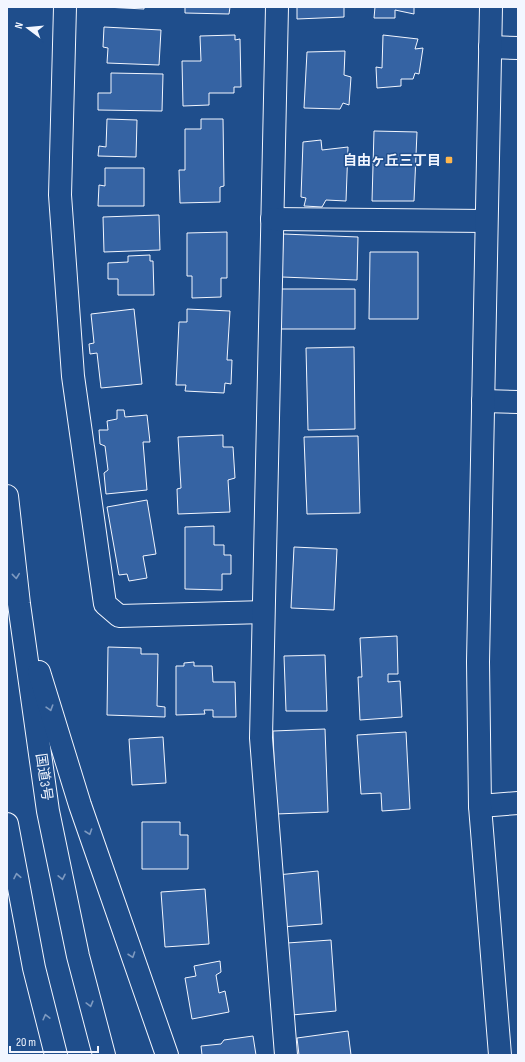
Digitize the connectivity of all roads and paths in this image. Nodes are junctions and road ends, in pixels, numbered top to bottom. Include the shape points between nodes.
1 (65, 7) edge
2 (277, 7) edge
3 (491, 7) edge
4 (490, 47) junction
5 (518, 48) edge
6 (272, 219) junction
7 (486, 221) junction
8 (483, 401) junction
9 (518, 402) edge
10 (7, 496) edge
11 (19, 604) junction
12 (263, 612) junction
13 (518, 802) edge
14 (480, 806) junction
15 (7, 824) edge
16 (56, 1055) edge
17 (104, 1055) edge
18 (167, 1055) edge
19 (286, 1055) edge
20 (500, 1055) edge

1 - 12 main road via 61,203 73,376 105,604 119,616
2 - 6 main road
3 - 4 main road
4 - 5 main road
4 - 7 main road
6 - 7 main road
6 - 12 main road
7 - 8 main road
8 - 9 main road
8 - 14 main road via 478,662
10 -> 11 main road, 国道3号
11 -> 17 main road, 国道3号 via 48,811 78,956
11 -> 18 main road via 80,805
12 - 19 main road via 260,738
13 - 14 main road
14 - 20 main road
16 -> 15 main road via 34,968

